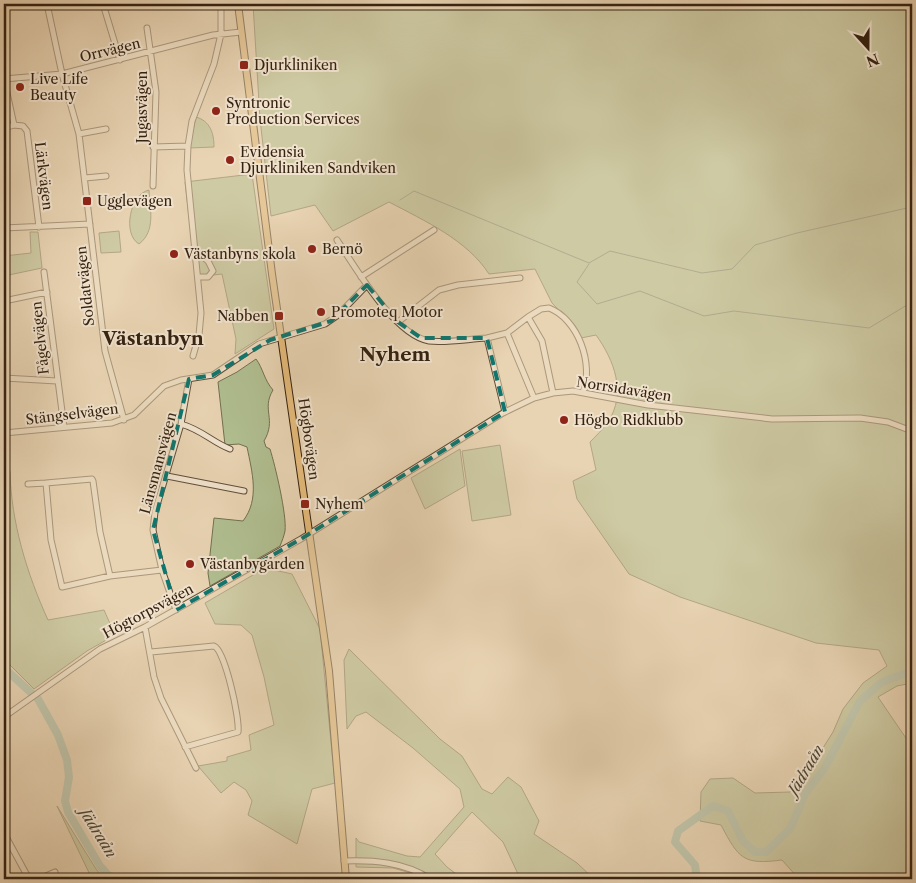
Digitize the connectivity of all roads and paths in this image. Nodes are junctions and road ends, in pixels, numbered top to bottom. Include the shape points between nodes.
1 (48, 4) edge
2 (103, 4) edge
3 (221, 4) edge
4 (238, 4) edge
5 (147, 28) dead end
6 (241, 32) junction
7 (221, 34) junction
8 (150, 52) junction
9 (120, 60) junction
10 (62, 74) junction
11 (4, 79) edge
12 (14, 125) junction
13 (4, 128) edge
14 (106, 129) dead end
15 (79, 134) junction
16 (188, 146) junction
17 (153, 147) junction
18 (106, 176) dead end
19 (85, 178) junction
20 (153, 186) dead end
21 (90, 224) junction
22 (39, 226) junction
23 (4, 228) edge
24 (434, 230) dead end
25 (337, 240) dead end
26 (195, 250) junction
27 (44, 272) dead end
28 (198, 277) junction
29 (361, 277) junction
30 (520, 278) dead end
31 (367, 285) junction
32 (47, 292) junction
33 (4, 301) edge
34 (528, 317) junction
35 (398, 322) junction
36 (507, 333) junction
37 (282, 336) junction
38 (487, 338) junction
39 (193, 356) dead end
40 (4, 378) edge
41 (189, 379) junction
42 (57, 381) junction
43 (583, 392) junction
44 (553, 393) junction
45 (534, 398) junction
46 (505, 412) junction
47 (124, 420) junction
48 (181, 424) junction
49 (64, 427) junction
50 (912, 431) edge
51 (4, 433) edge
52 (230, 449) dead end
53 (167, 476) junction
54 (46, 483) junction
55 (28, 484) dead end
56 (244, 492) dead end
57 (310, 534) junction
58 (162, 570) junction
59 (110, 576) junction
60 (176, 610) junction
61 (145, 627) junction
62 (151, 652) junction
63 (4, 717) edge
64 (185, 747) junction
65 (196, 768) dead end
66 (4, 833) edge
67 (344, 861) junction
68 (55, 872) dead end
69 (29, 879) edge
70 (39, 879) edge
71 (346, 879) edge
72 (430, 879) edge

1 - 10 street, Soldatvägen
2 - 9 street
3 - 7 street
4 - 6 main road, Högbovägen
5 - 8 street, Jugasvägen
6 - 7 street, Orrvägen
6 - 37 main road, Högbovägen
7 - 8 street, Orrvägen
7 - 16 street via 214,64 192,121
8 - 9 street, Orrvägen
8 - 17 street, Jugasvägen via 156,92
9 - 10 street, Orrvägen
10 - 11 street, Orrvägen
10 - 15 street, Soldatvägen
11 - 12 street, Lärkvägen
12 - 13 street
12 - 22 street, Lärkvägen via 23,126 26,131
14 - 15 street
15 - 19 street, Soldatvägen
16 - 17 street
16 - 26 street via 187,170
17 - 20 street, Jugasvägen
18 - 19 street
19 - 21 street, Soldatvägen
21 - 22 street
21 - 47 street, Soldatvägen via 104,351
22 - 23 street
24 - 29 street
25 - 29 street
26 - 28 street
26 - 28 street via 208,261 213,271 208,277
27 - 32 street, Fågelvägen
28 - 39 street via 201,313
29 - 31 street
30 - 35 street via 439,290
31 - 35 street
31 - 37 street, Stängselvägen via 331,321
32 - 33 street, Fågelvägen
32 - 42 street, Fågelvägen
34 - 36 street
34 - 43 street via 549,308 562,316 576,332 587,370
34 - 44 street via 542,341
35 - 38 street via 428,341
36 - 38 street
36 - 45 street
37 - 41 street, Stängselvägen via 252,347 213,375
37 - 57 main road, Högbovägen
38 - 46 street
40 - 42 street, Fågelvägen
41 - 47 street, Stängselvägen via 164,386
41 - 48 street, Länsmansvägen
42 - 49 street, Fågelvägen
43 - 44 street, Norrsidavägen
43 - 50 street, Norrsidavägen via 648,405 772,419 860,418 888,422
44 - 45 street, Norrsidavägen
45 - 46 street, Norrsidavägen
46 - 57 street, Norrsidavägen
47 - 49 street, Stängselvägen
48 - 52 street via 201,431
48 - 53 street, Länsmansvägen
49 - 51 street, Stängselvägen
53 - 56 street
53 - 58 street, Länsmansvägen via 153,525
54 - 55 street
54 - 59 street via 92,479
54 - 59 street via 51,540 61,585 66,587
57 - 60 street, Högtorpsvägen
57 - 67 main road, Högbovägen via 329,671
58 - 59 street
58 - 60 street, Länsmansvägen
60 - 61 street, Högtorpsvägen
61 - 62 street
61 - 63 street, Högtorpsvägen via 100,649
62 - 64 street via 161,698
62 - 64 street via 214,646 220,652 239,730 234,735
64 - 65 street
66 - 69 street
67 - 71 main road, Högbovägen
67 - 72 street via 374,861 400,866
68 - 70 street

